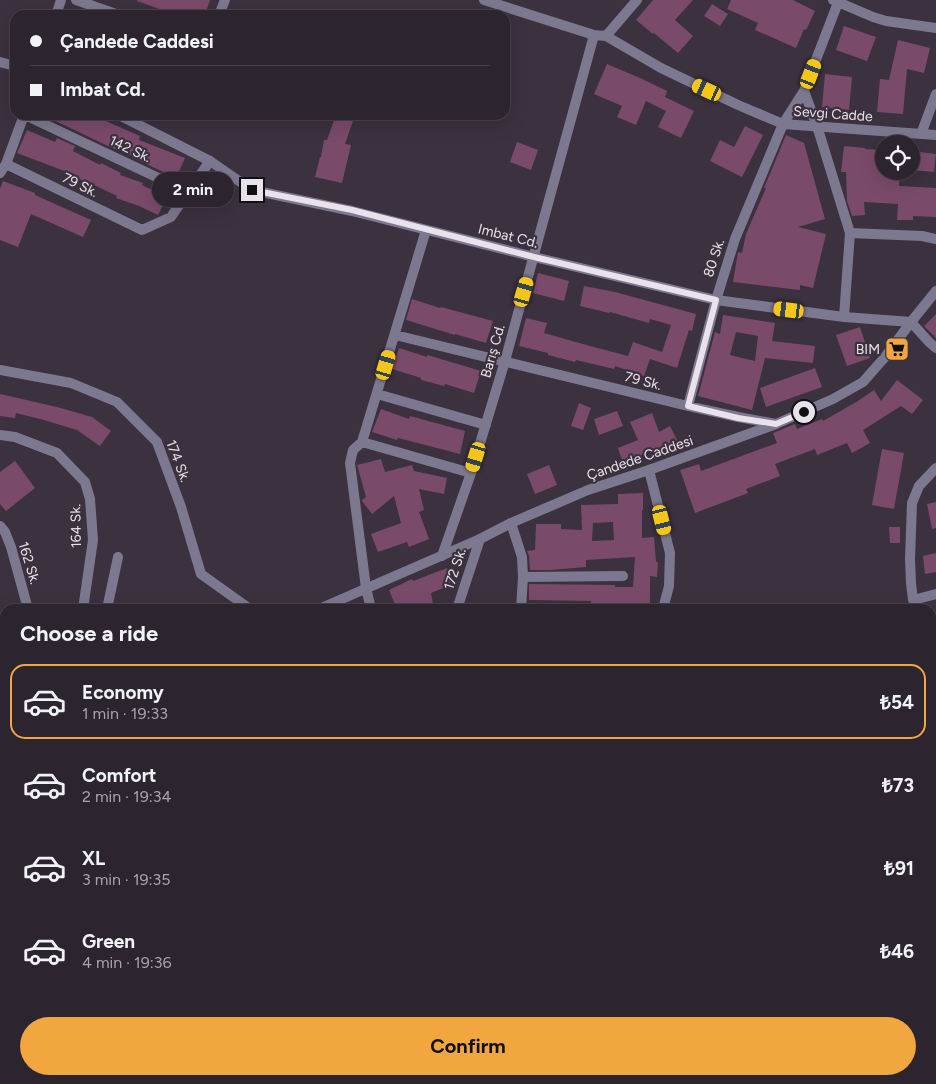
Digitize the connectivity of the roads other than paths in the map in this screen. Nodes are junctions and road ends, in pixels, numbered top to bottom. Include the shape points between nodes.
1 (76, 0) edge
2 (486, 0) edge
3 (637, 0) edge
4 (837, 1) edge
5 (105, 10) edge
6 (936, 28) edge
7 (594, 35) junction
8 (606, 36) junction
9 (804, 91) junction
10 (936, 94) edge
11 (23, 120) edge
12 (36, 120) edge
13 (129, 120) edge
14 (784, 124) junction
15 (816, 126) junction
16 (920, 134) junction
17 (936, 135) edge
18 (210, 161) junction
19 (6, 164) junction
20 (0, 174) edge
21 (188, 192) junction
22 (426, 230) junction
23 (850, 233) junction
24 (936, 239) edge
25 (534, 257) junction
26 (936, 291) edge
27 (716, 300) junction
28 (844, 317) junction
29 (910, 322) junction
30 (395, 335) junction
31 (936, 348) edge
32 (505, 361) junction
33 (0, 370) edge
34 (377, 394) junction
35 (688, 406) junction
36 (776, 424) junction
37 (486, 425) junction
38 (0, 435) edge
39 (362, 442) junction
40 (936, 468) edge
41 (649, 470) junction
42 (471, 473) junction
43 (511, 523) junction
44 (0, 526) edge
45 (480, 539) junction
46 (118, 556) dead end
47 (442, 556) junction
48 (623, 576) dead end
49 (523, 577) junction
50 (366, 588) junction
51 (936, 594) edge
52 (27, 604) edge
53 (84, 604) edge
54 (108, 604) edge
55 (243, 604) edge
56 (329, 604) edge
57 (370, 604) edge
58 (459, 604) edge
59 (521, 604) edge
60 (664, 604) edge
61 (915, 604) edge

1 - 5 street
2 - 7 street, Sevgi Cadde
3 - 8 street
4 - 6 street via 886,21
4 - 9 street, 80 Sk.
7 - 8 street, Sevgi Cadde
7 - 25 street, Barış Cd.
8 - 14 street, Sevgi Cadde via 661,68
9 - 14 street, 80 Sk.
9 - 15 street
10 - 16 street
11 - 19 street
12 - 21 street, 142 Sk.
13 - 18 street, Imbat Cd.
14 - 15 street, Sevgi Cadde
14 - 27 street, 80 Sk. via 735,239
15 - 16 street, Sevgi Cadde
15 - 23 street
16 - 17 street, Sevgi Cadde
18 - 21 street
18 - 22 street, Imbat Cd. via 252,190 352,210
19 - 20 street
19 - 21 street, 79 Sk. via 142,230 171,217
22 - 25 street, Imbat Cd.
22 - 30 street
23 - 24 street
23 - 28 street
25 - 27 street, Imbat Cd.
25 - 32 street, Barış Cd.
26 - 29 street, Çandede Caddesi
27 - 28 street, Imbat Cd.
27 - 35 street, 80 Sk.
28 - 29 street, Imbat Cd.
29 - 31 street
29 - 36 street, Çandede Caddesi via 863,382
30 - 32 street, 79 Sk.
30 - 34 street
32 - 35 street, 79 Sk.
32 - 37 street, Barış Cd.
33 - 55 street, 174 Sk. via 71,383 117,402 157,442 201,574
34 - 37 street
34 - 39 street
35 - 36 street, 79 Sk.
36 - 41 street, Çandede Caddesi
37 - 42 street, Barış Cd.
38 - 53 street, 164 Sk. via 15,437 57,453 85,482 90,499 93,540
39 - 42 street
39 - 50 street via 353,450 350,462
40 - 61 street via 919,486 912,503 910,559
41 - 43 street, Çandede Caddesi via 588,490
41 - 60 street via 670,553 669,586
42 - 47 street, Barış Cd.
43 - 45 street, Çandede Caddesi
43 - 49 street via 522,556
44 - 52 street, 162 Sk. via 11,547
45 - 47 street, Çandede Caddesi
45 - 58 street, 172 Sk.
46 - 54 street
47 - 50 street, Çandede Caddesi
48 - 49 street
49 - 59 street
50 - 56 street, Çandede Caddesi
50 - 57 street
51 - 61 street

